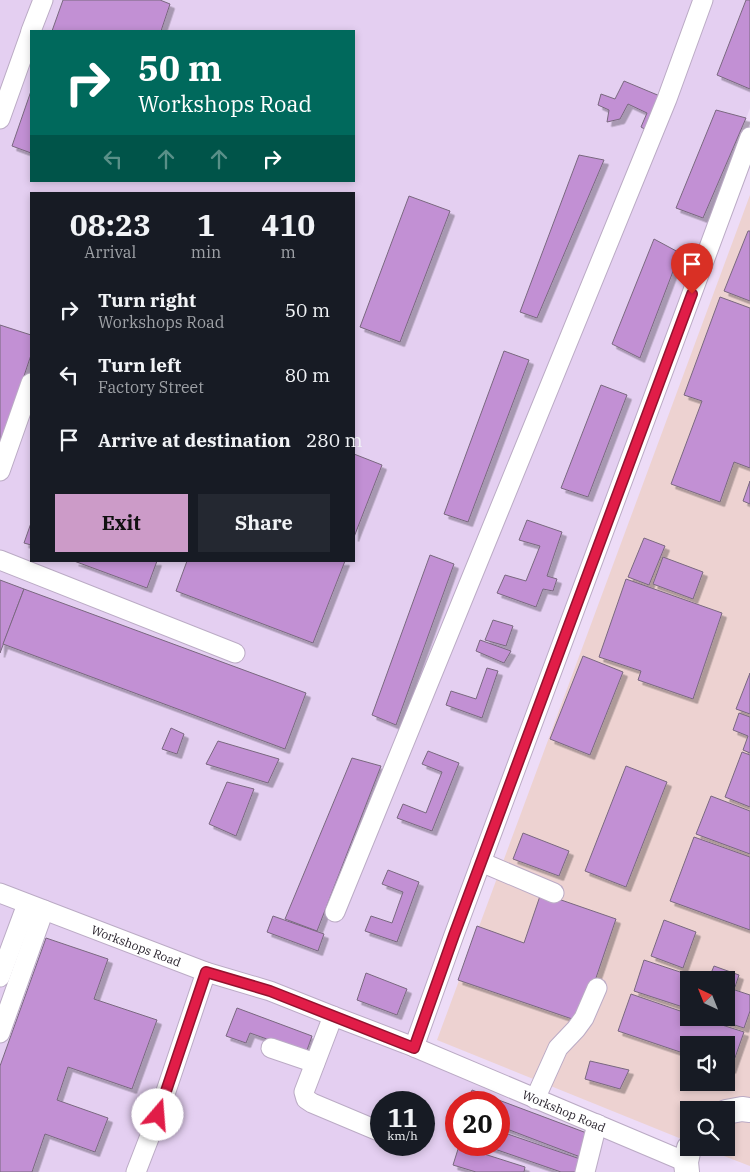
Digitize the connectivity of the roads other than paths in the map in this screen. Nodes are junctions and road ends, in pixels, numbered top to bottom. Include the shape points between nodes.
1 (42, 0) edge
2 (703, 0) edge
3 (31, 30) edge
4 (30, 34) edge
5 (0, 119) edge
6 (750, 137) edge
7 (30, 387) edge
8 (0, 470) edge
9 (0, 560) edge
10 (235, 653) dead end
11 (481, 862) junction
12 (0, 893) edge
13 (554, 893) dead end
14 (36, 907) junction
15 (335, 912) dead end
16 (206, 972) junction
17 (0, 977) edge
18 (597, 988) dead end
19 (333, 1016) junction
20 (0, 1032) edge
21 (271, 1048) dead end
22 (414, 1048) junction
23 (315, 1064) junction
24 (535, 1098) junction
25 (597, 1124) junction
26 (370, 1128) edge
27 (687, 1160) edge
28 (136, 1172) edge
29 (584, 1172) edge

1 - 3 street
2 - 15 street via 667,99
4 - 5 street
6 - 11 street
7 - 8 street
9 - 10 street
11 - 13 street
11 - 22 street
12 - 14 street, Workshops Road
14 - 16 street, Workshops Road
14 - 17 street
14 - 20 street
16 - 19 street, Workshops Road via 270,991
16 - 28 street
18 - 24 street via 580,1024 558,1048
19 - 22 street, Workshops Road
19 - 23 street
21 - 23 street
22 - 24 street, Workshop Road
23 - 26 street via 304,1092 306,1099
24 - 25 street, Workshop Road
25 - 27 street, Workshop Road
25 - 29 street

